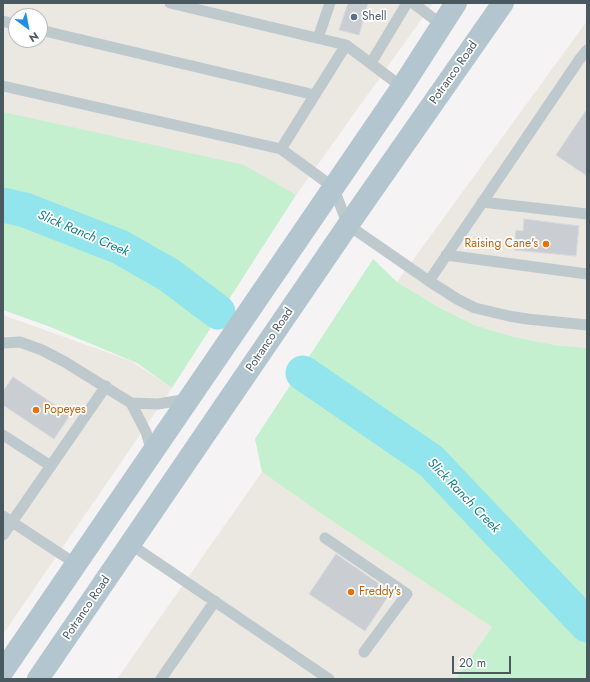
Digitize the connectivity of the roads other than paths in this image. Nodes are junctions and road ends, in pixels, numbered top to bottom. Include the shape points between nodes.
1 (170, 3) edge
2 (330, 3) edge
3 (407, 3) edge
4 (413, 3) edge
5 (456, 3) edge
6 (503, 3) edge
7 (201, 7) edge
8 (442, 25) junction
9 (48, 32) edge
10 (318, 38) junction
11 (346, 45) junction
12 (587, 50) edge
13 (371, 63) junction
14 (3, 86) edge
15 (402, 87) junction
16 (315, 95) junction
17 (281, 149) junction
18 (333, 187) junction
19 (482, 202) junction
20 (587, 214) edge
21 (348, 225) junction
22 (446, 255) junction
23 (587, 274) edge
24 (428, 281) junction
25 (587, 325) edge
26 (3, 343) edge
27 (106, 386) junction
28 (188, 399) junction
29 (131, 403) junction
30 (3, 435) edge
31 (152, 452) junction
32 (51, 466) junction
33 (3, 516) edge
34 (12, 522) junction
35 (3, 535) edge
36 (325, 538) dead end
37 (130, 544) junction
38 (76, 564) junction
39 (215, 601) junction
40 (364, 652) dead end
41 (3, 671) edge
42 (38, 679) edge
43 (161, 679) edge
44 (329, 679) edge

1 - 7 lane
2 - 10 lane
3 - 13 lane
4 - 8 lane
5 - 8 main road
6 - 21 main road, Potranco Road
7 - 10 lane
8 - 15 main road
9 - 16 lane
10 - 11 lane
11 - 13 lane
11 - 16 lane
12 - 19 lane
13 - 15 lane
14 - 17 lane
15 - 18 main road
16 - 17 lane
17 - 18 lane
18 - 21 lane
18 - 28 main road
19 - 20 lane
19 - 22 lane
21 - 24 lane
21 - 37 main road, Potranco Road
22 - 23 lane
22 - 24 lane
24 - 25 lane via 457,299 491,313
26 - 27 lane via 20,342 42,350
27 - 29 lane
27 - 32 lane
28 - 29 lane via 158,404
28 - 31 main road
29 - 31 lane via 146,432
30 - 32 lane
31 - 38 main road
32 - 34 lane
33 - 34 lane
34 - 35 lane
34 - 38 lane
36 - 40 lane via 407,594
37 - 39 lane
37 - 42 main road, Potranco Road
38 - 41 main road
39 - 43 lane
39 - 44 lane

